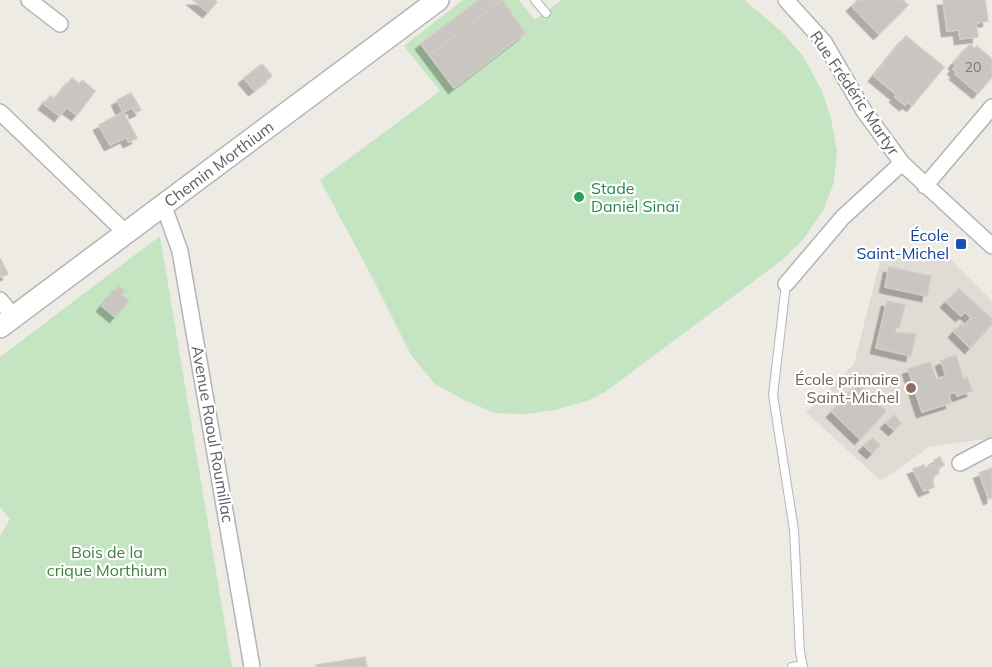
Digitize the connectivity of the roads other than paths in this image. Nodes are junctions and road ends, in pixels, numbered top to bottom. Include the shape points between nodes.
1 (28, 0) edge
2 (438, 0) edge
3 (536, 0) edge
4 (786, 0) edge
5 (546, 12) dead end
6 (60, 24) dead end
7 (992, 107) edge
8 (0, 112) edge
9 (902, 163) junction
10 (925, 186) junction
11 (163, 204) junction
12 (126, 233) junction
13 (992, 246) edge
14 (786, 284) joint
15 (0, 300) edge
16 (7, 322) edge
17 (992, 446) edge
18 (960, 463) dead end
19 (803, 666) edge
20 (252, 667) edge
21 (792, 667) edge

1 - 6 street
2 - 11 street, Chemin Morthium
3 - 5 lane
4 - 9 street, Rue Frédéric Martyr via 824,42 864,111
7 - 10 street
8 - 12 street
9 - 10 street, Rue Frédéric Martyr
9 - 14 street via 843,217
10 - 13 street, Rue Frédéric Martyr
11 - 12 street, Chemin Morthium
11 - 20 street, Avenue Raoul Roumillac via 180,251
12 - 16 street, Chemin Morthium
14 - 19 lane via 773,395 794,530
15 - 16 street
17 - 18 street
19 - 21 lane

